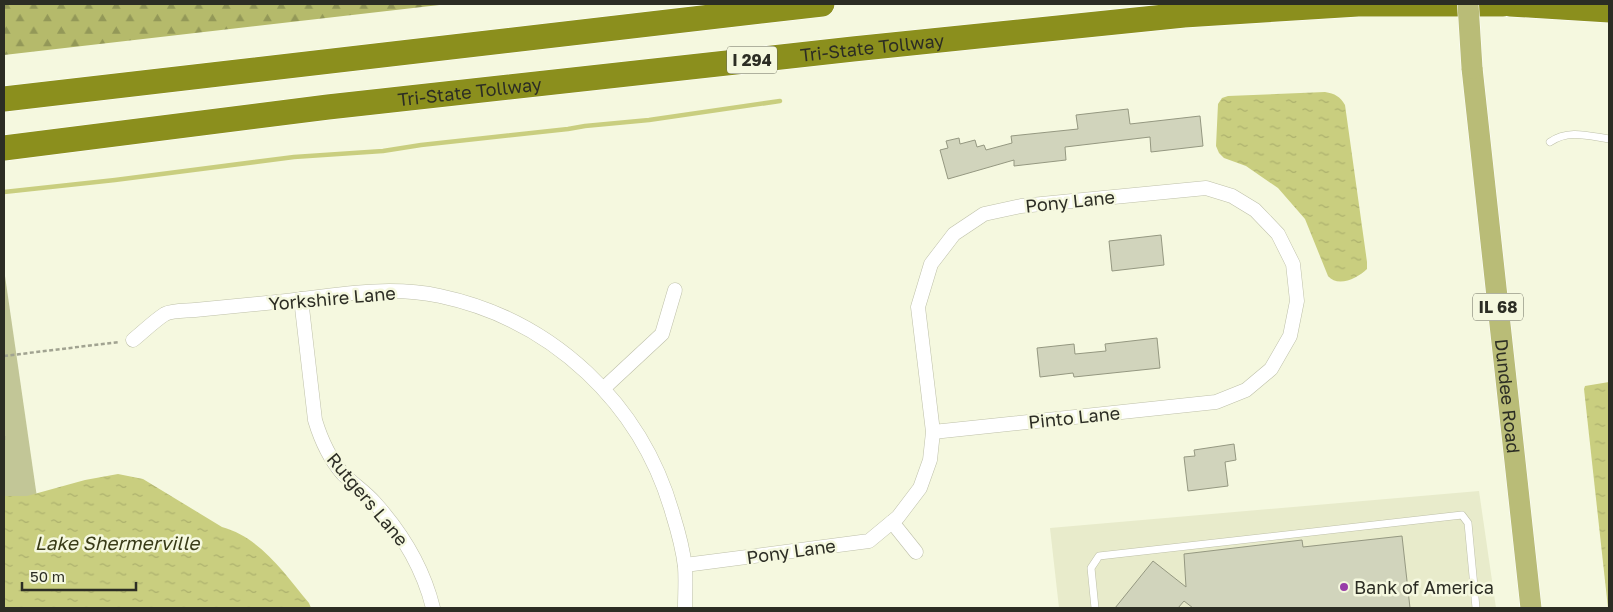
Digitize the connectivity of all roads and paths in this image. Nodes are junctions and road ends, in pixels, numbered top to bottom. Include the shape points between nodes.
1 (822, 4) edge
2 (1468, 4) edge
3 (1503, 4) edge
4 (1510, 4) edge
5 (1609, 10) edge
6 (4, 99) edge
7 (1609, 139) edge
8 (1550, 142) dead end
9 (4, 148) edge
10 (675, 290) dead end
11 (301, 299) junction
12 (133, 340) joint
13 (4, 356) edge
14 (604, 388) junction
15 (1216, 402) joint
16 (933, 432) junction
17 (892, 522) junction
18 (916, 552) dead end
19 (684, 565) junction
20 (433, 608) edge
21 (685, 608) edge
22 (1095, 608) edge
23 (1476, 608) edge
24 (1531, 608) edge

1 - 6 highway
2 - 24 main road, Dundee Road / IL 68, bridge via 1472,68
3 - 9 highway, Tri-State Tollway / I 294 via 1358,4 1165,17 338,105
4 - 5 highway
7 - 8 lane via 1579,133 1557,137
10 - 14 street via 662,334
11 - 12 street, Yorkshire Lane via 166,313
11 - 14 street, Yorkshire Lane via 364,291 404,292 438,296 476,306 548,341
11 - 20 street, Rutgers Lane via 315,420 320,438 334,463 374,502 410,550
12 - 13 path
14 - 19 street, Yorkshire Lane via 634,429 654,465 667,495
15 - 16 street, Pinto Lane
15 - 16 street, Pony Lane via 1246,390 1271,369 1290,336 1297,301 1293,264 1278,234 1255,210 1232,196 1206,188 1021,206 984,214 954,234 931,264 918,308
16 - 17 street, Pony Lane via 930,460 920,488
17 - 18 street
17 - 19 street, Pony Lane via 869,541
19 - 21 street, Yorkshire Lane
22 - 23 lane via 1091,568 1099,556 1462,515 1468,523

